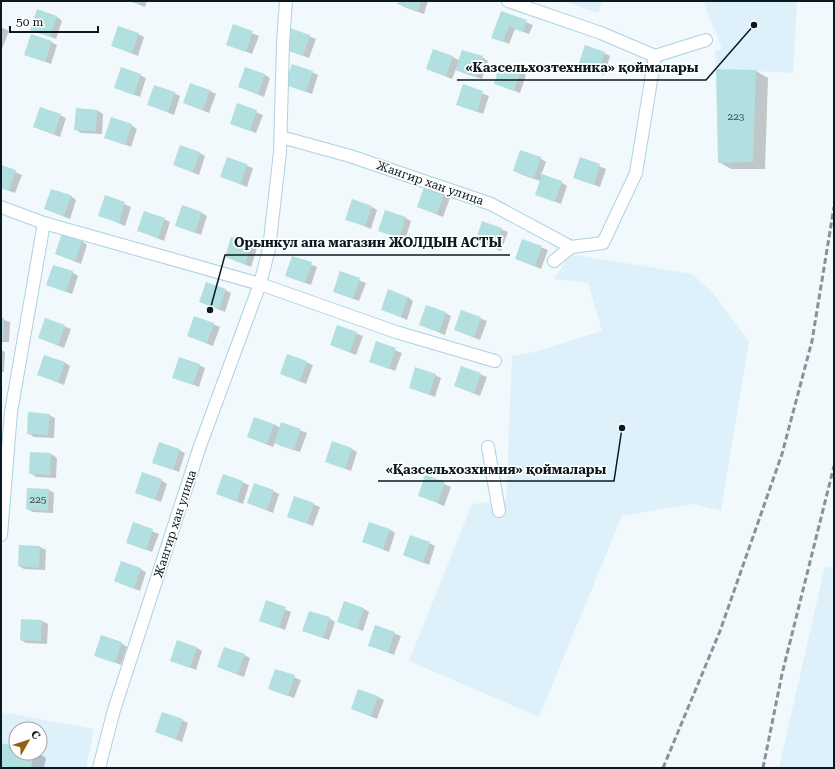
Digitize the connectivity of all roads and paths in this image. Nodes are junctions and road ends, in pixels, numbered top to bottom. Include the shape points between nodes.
1 (286, 1) edge
2 (508, 1) edge
3 (706, 40) dead end
4 (655, 56) junction
5 (281, 137) junction
6 (1, 207) edge
7 (44, 223) junction
8 (571, 247) junction
9 (554, 260) dead end
10 (260, 284) junction
11 (495, 361) dead end
12 (488, 447) dead end
13 (499, 511) dead end
14 (1, 535) edge
15 (99, 768) edge

1 - 5 street, Жангир хан улица
2 - 4 street via 601,33
3 - 4 street
4 - 8 street via 636,173 603,243
5 - 8 street, Жангир хан улица via 350,156 491,204
5 - 10 street, Жангир хан улица via 269,249
6 - 7 street
7 - 10 street
7 - 14 street via 11,412
8 - 9 street
10 - 11 street via 396,332
10 - 15 street, Жангир хан улица via 197,453 114,710
12 - 13 street

